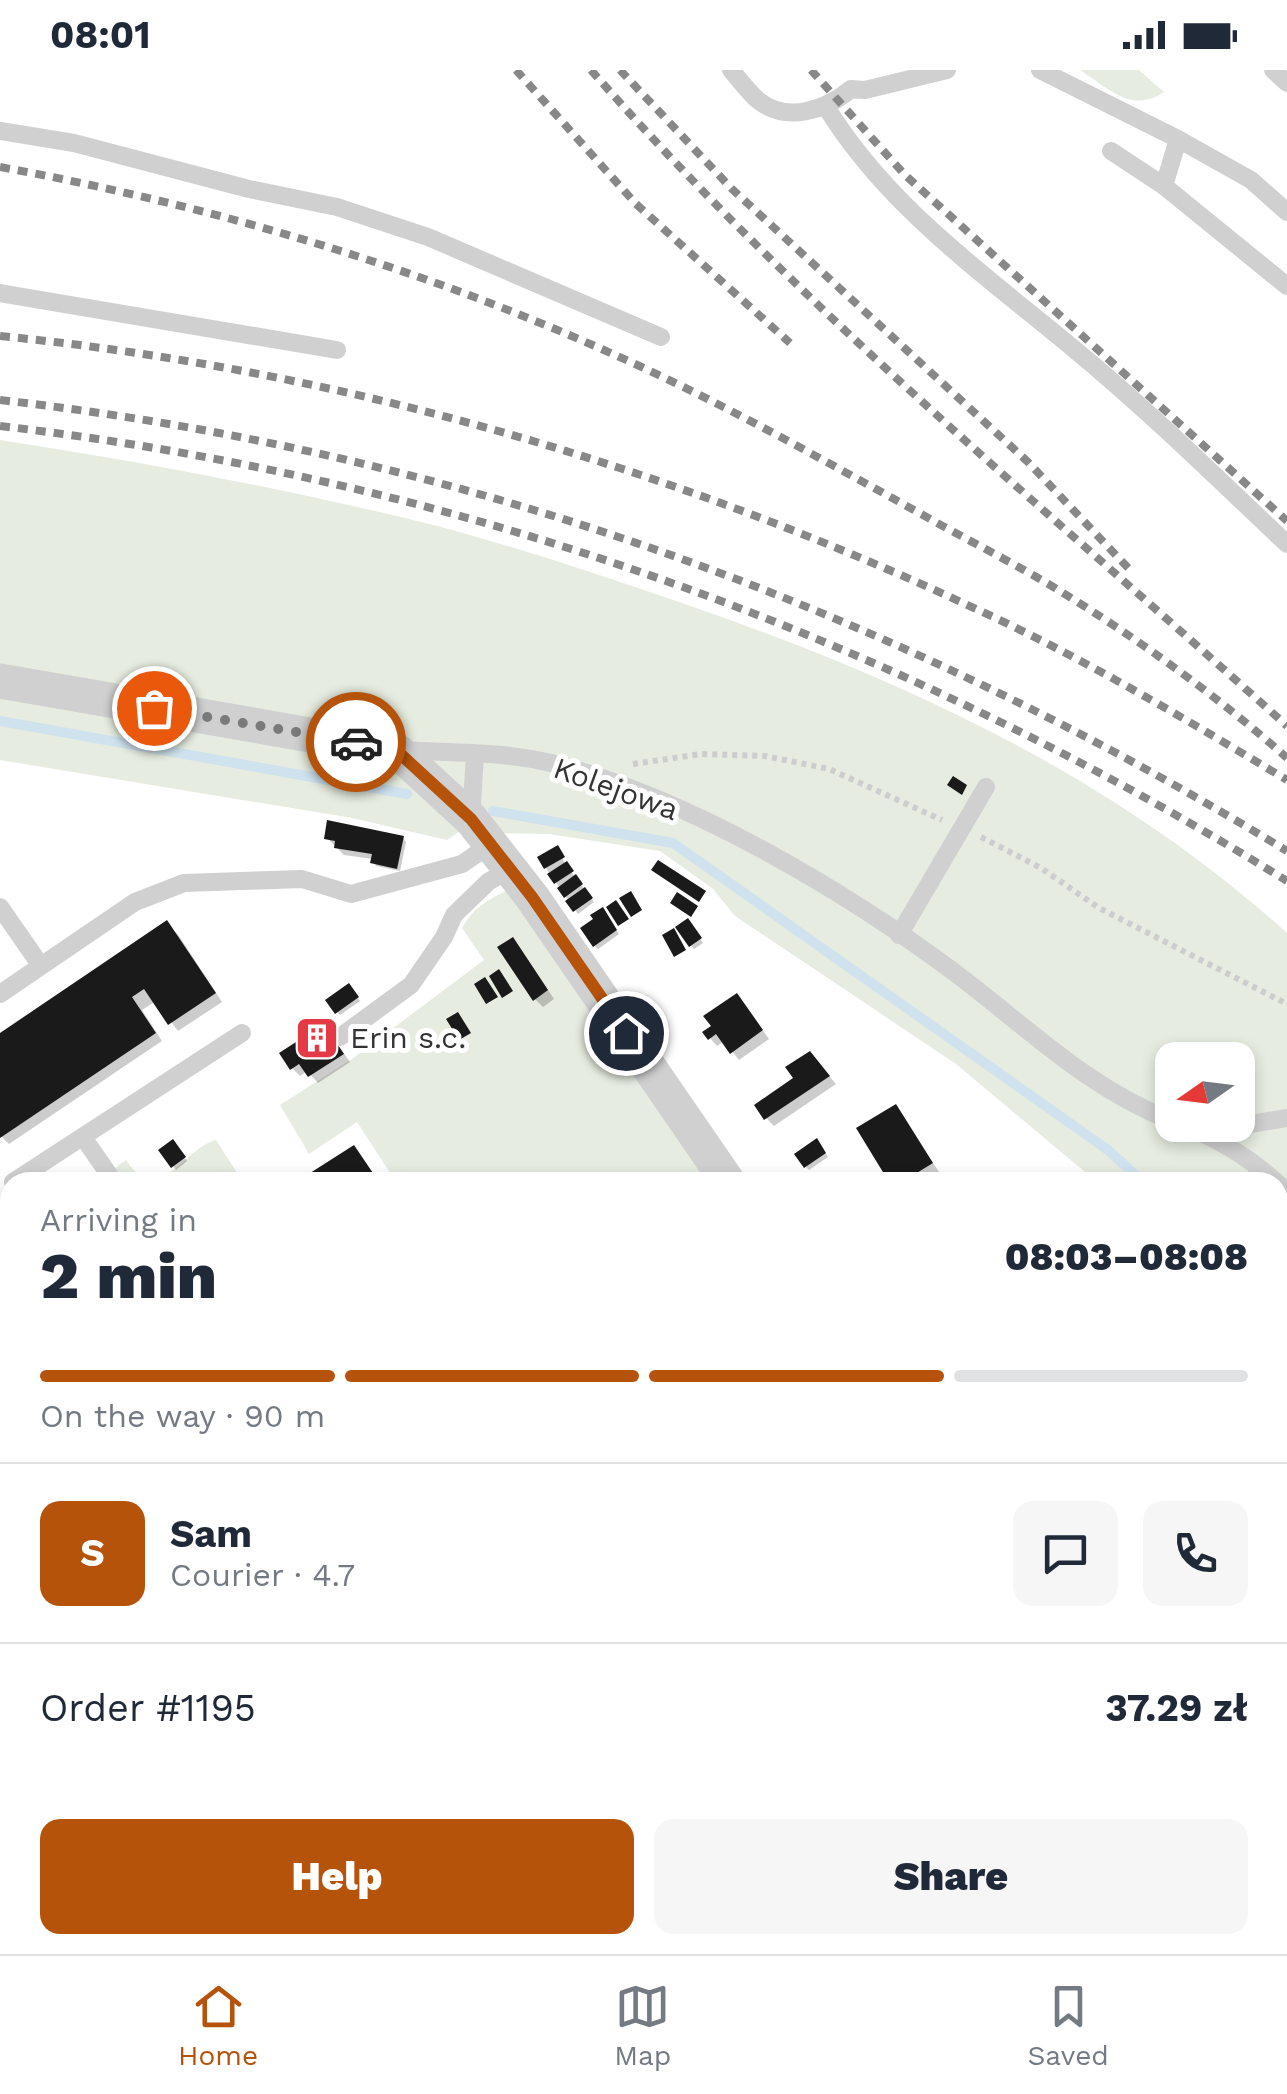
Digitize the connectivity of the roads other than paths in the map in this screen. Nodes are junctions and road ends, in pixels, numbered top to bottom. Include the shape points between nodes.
1 (731, 70) edge
2 (946, 70) edge
3 (1040, 70) edge
4 (1273, 70) edge
5 (1287, 82) edge
6 (826, 104) junction
7 (0, 132) edge
8 (1178, 138) junction
9 (1112, 151) dead end
10 (1164, 186) junction
11 (1287, 212) edge
12 (1287, 286) edge
13 (0, 292) edge
14 (661, 337) dead end
15 (336, 350) dead end
16 (1287, 544) edge
17 (0, 681) edge
18 (396, 750) junction
19 (475, 755) junction
20 (986, 787) dead end
21 (490, 844) junction
22 (0, 906) edge
23 (899, 936) junction
24 (41, 966) junction
25 (0, 994) edge
26 (242, 1033) dead end
27 (340, 1037) dead end
28 (1155, 1115) edge
29 (1287, 1118) edge
30 (1255, 1123) edge
31 (83, 1137) junction
32 (1218, 1142) edge
33 (30, 1172) edge
34 (107, 1172) edge
35 (721, 1172) edge
36 (1266, 1172) edge
37 (1279, 1954) edge
38 (1287, 1954) edge

1 - 6 lane via 761,103 794,114
2 - 6 lane via 851,89
3 - 8 lane
4 - 5 lane
6 - 16 lane via 884,186
7 - 14 lane via 74,143 337,207 428,237
8 - 10 lane
8 - 11 lane via 1251,180
9 - 10 lane
10 - 12 lane
13 - 15 lane
17 - 18 street, Kolejowa
18 - 19 lane, Kolejowa
18 - 21 street
19 - 21 lane
19 - 23 lane, Kolejowa via 549,763 648,796 765,852
20 - 23 lane
21 - 24 lane via 462,864 351,894 302,880 184,883 134,902
21 - 27 lane via 488,882 454,915 411,985
21 - 35 street
22 - 24 lane
23 - 28 lane, Kolejowa via 1046,1048 1118,1098
24 - 25 lane
26 - 31 lane
29 - 30 lane
31 - 33 lane
31 - 34 lane
32 - 36 lane
37 - 38 street

